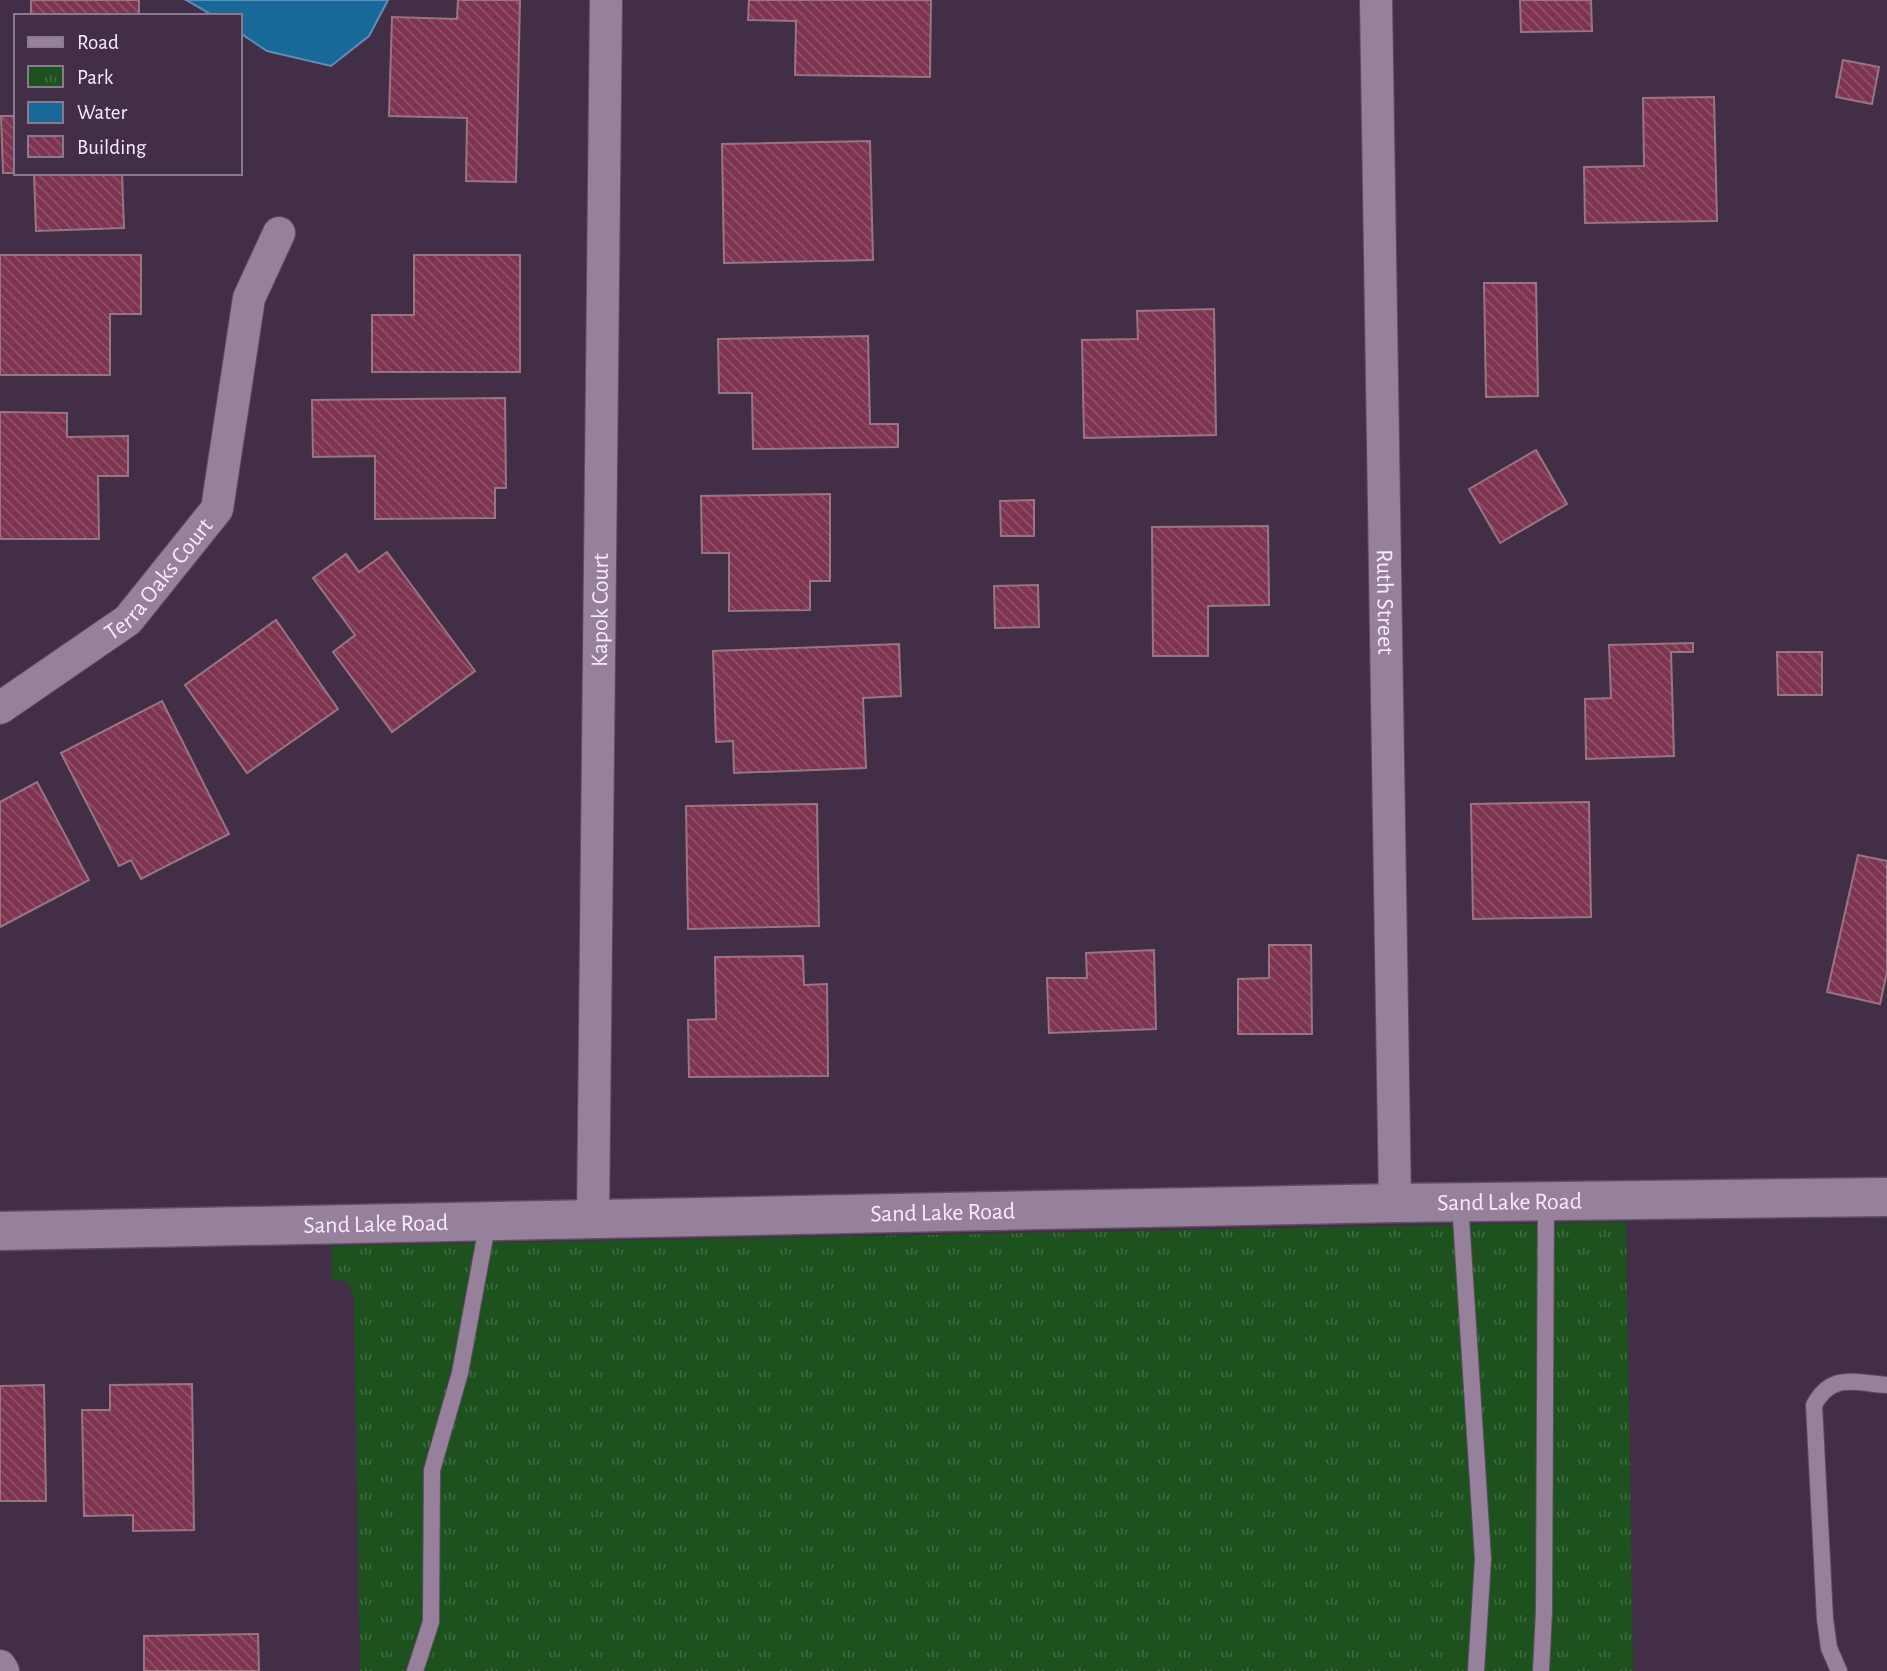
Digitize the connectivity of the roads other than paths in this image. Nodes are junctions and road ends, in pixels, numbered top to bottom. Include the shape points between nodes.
1 (607, 0) edge
2 (1376, 0) edge
3 (279, 233) dead end
4 (0, 708) edge
5 (1887, 1197) edge
6 (1546, 1201) junction
7 (1460, 1202) junction
8 (1395, 1203) junction
9 (593, 1219) junction
10 (488, 1221) junction
11 (0, 1231) edge
12 (1887, 1385) edge
13 (0, 1666) edge
14 (4, 1671) edge
15 (415, 1671) edge
16 (1476, 1671) edge
17 (1541, 1671) edge
18 (1839, 1671) edge

1 - 9 street, Kapok Court
2 - 8 street, Ruth Street
3 - 4 street, Terra Oaks Court via 248,298 216,509 128,620
5 - 6 street, Sand Lake Road
6 - 7 street, Sand Lake Road
6 - 17 lane
7 - 8 street, Sand Lake Road
7 - 16 lane via 1483,1559
8 - 9 street, Sand Lake Road
9 - 10 street, Sand Lake Road
10 - 11 street, Sand Lake Road
10 - 15 lane via 460,1373 432,1470 430,1622
12 - 18 lane via 1837,1382 1819,1395 1814,1405 1825,1619 1829,1648
13 - 14 street

